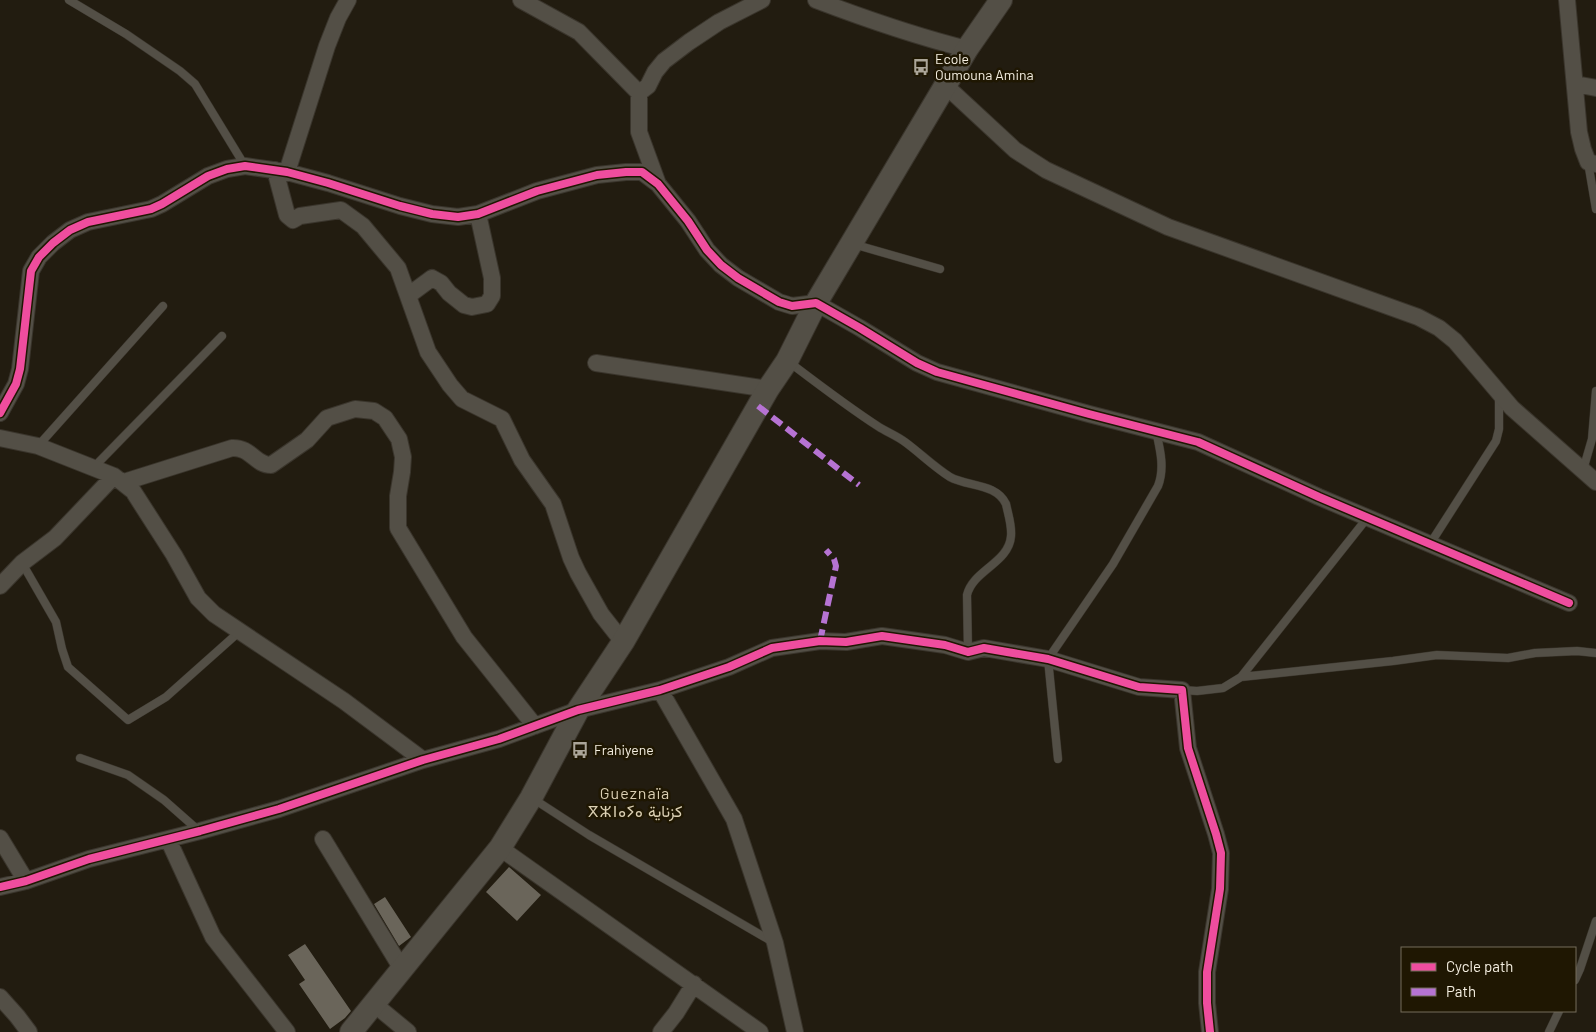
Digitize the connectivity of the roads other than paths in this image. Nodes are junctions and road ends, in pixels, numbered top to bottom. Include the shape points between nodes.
1 (69, 0) edge
2 (348, 0) edge
3 (521, 0) edge
4 (762, 0) edge
5 (816, 0) edge
6 (1001, 0) edge
7 (1567, 0) edge
8 (967, 48) junction
9 (1575, 84) junction
10 (946, 86) junction
11 (1596, 88) edge
12 (640, 93) junction
13 (1592, 163) edge
14 (245, 166) junction
15 (281, 171) junction
16 (658, 184) junction
17 (1596, 209) edge
18 (478, 214) junction
19 (852, 243) junction
20 (940, 269) dead end
21 (409, 295) junction
22 (816, 304) junction
23 (163, 306) dead end
24 (222, 336) dead end
25 (786, 361) junction
26 (596, 363) dead end
27 (768, 389) junction
28 (1596, 391) edge
29 (1499, 392) junction
30 (0, 413) edge
31 (1156, 431) junction
32 (0, 438) edge
33 (38, 446) junction
34 (93, 468) junction
35 (1583, 470) junction
36 (119, 479) junction
37 (1596, 482) edge
38 (1368, 517) junction
39 (1430, 544) junction
40 (22, 563) junction
41 (0, 586) edge
42 (1569, 603) dead end
43 (240, 632) junction
44 (623, 642) junction
45 (968, 652) junction
46 (1596, 653) edge
47 (1048, 659) junction
48 (1241, 677) junction
49 (660, 690) junction
50 (1182, 690) junction
51 (578, 710) junction
52 (535, 726) junction
53 (80, 758) dead end
54 (423, 760) junction
55 (1058, 760) dead end
56 (531, 798) junction
57 (200, 831) junction
58 (0, 838) edge
59 (168, 839) junction
60 (323, 839) dead end
61 (500, 848) junction
62 (26, 881) junction
63 (0, 887) edge
64 (1596, 921) edge
65 (775, 943) junction
66 (402, 969) junction
67 (1576, 978) edge
68 (694, 984) junction
69 (0, 998) edge
70 (374, 1004) junction
71 (1559, 1012) edge
72 (29, 1032) edge
73 (287, 1032) edge
74 (350, 1032) edge
75 (408, 1032) edge
76 (661, 1032) edge
77 (760, 1032) edge
78 (795, 1032) edge
79 (1210, 1032) edge
80 (1549, 1032) edge

1 - 14 lane via 126,34 194,84
2 - 15 street via 327,46
3 - 12 street via 579,32
4 - 12 street via 689,42 664,62
5 - 8 street via 920,37
6 - 8 street
7 - 9 street
8 - 10 street
9 - 11 street
9 - 13 street via 1582,149
10 - 19 street
10 - 29 street via 1015,150 1046,170 1168,227 1418,317 1439,328 1455,341
12 - 16 street via 639,132
13 - 17 lane
14 - 15 street
14 - 30 street via 208,176 151,209 88,222 70,230 39,256 31,271 20,369 16,384
15 - 18 street via 432,214 458,217
15 - 21 street via 287,215 293,220 340,210 363,226 398,268
16 - 18 street via 642,172 597,175 537,191
16 - 22 street via 707,250 738,278 779,302 792,306
18 - 21 street via 492,278 492,296 487,304 464,305 432,278
19 - 20 lane
19 - 22 street
21 - 44 street via 428,352 450,385 462,399 502,419 522,460 553,504 578,573 601,614
22 - 25 street
22 - 31 street via 937,372
23 - 33 lane
24 - 34 lane
25 - 27 street
25 - 45 lane via 903,440 948,476 996,492 1004,499 1011,537 997,562 969,586
26 - 27 street
27 - 44 street
28 - 35 lane via 1592,439
29 - 35 street via 1512,408
29 - 39 lane via 1496,441
31 - 38 street via 1198,442
31 - 47 lane via 1162,476 1158,486 1113,564
32 - 33 street
33 - 34 street
34 - 36 street
35 - 37 street
36 - 40 street via 55,538
36 - 43 street via 133,491 198,598
36 - 52 street via 232,448 244,449 261,463 270,465 307,440 327,418 355,409 374,411 385,418 399,439 403,457 398,528 464,637
38 - 39 street
38 - 48 lane
39 - 42 street
40 - 41 street
40 - 43 lane via 56,622 68,667 128,720 166,697
43 - 54 street via 344,701
44 - 51 street
45 - 47 street via 984,648
45 - 49 street via 945,645 882,636 846,642 820,641 772,648
46 - 48 lane via 1536,653 1508,658 1437,655
47 - 50 street via 1139,688
47 - 55 lane
48 - 50 lane via 1222,688
49 - 51 street
49 - 65 street via 734,819
50 - 79 street via 1188,748 1221,853 1220,889 1207,972 1206,1004
51 - 52 street
51 - 56 street
52 - 54 street
53 - 57 lane via 128,775
54 - 57 street via 279,809
56 - 61 street
56 - 65 lane
57 - 59 street
58 - 62 street
59 - 62 street via 89,859
59 - 73 street via 213,936
60 - 66 street
61 - 66 street
61 - 68 street
62 - 63 street
64 - 67 lane
65 - 78 street
66 - 70 street
68 - 76 street
68 - 77 street
69 - 72 street
70 - 74 street
70 - 75 street
71 - 80 lane

